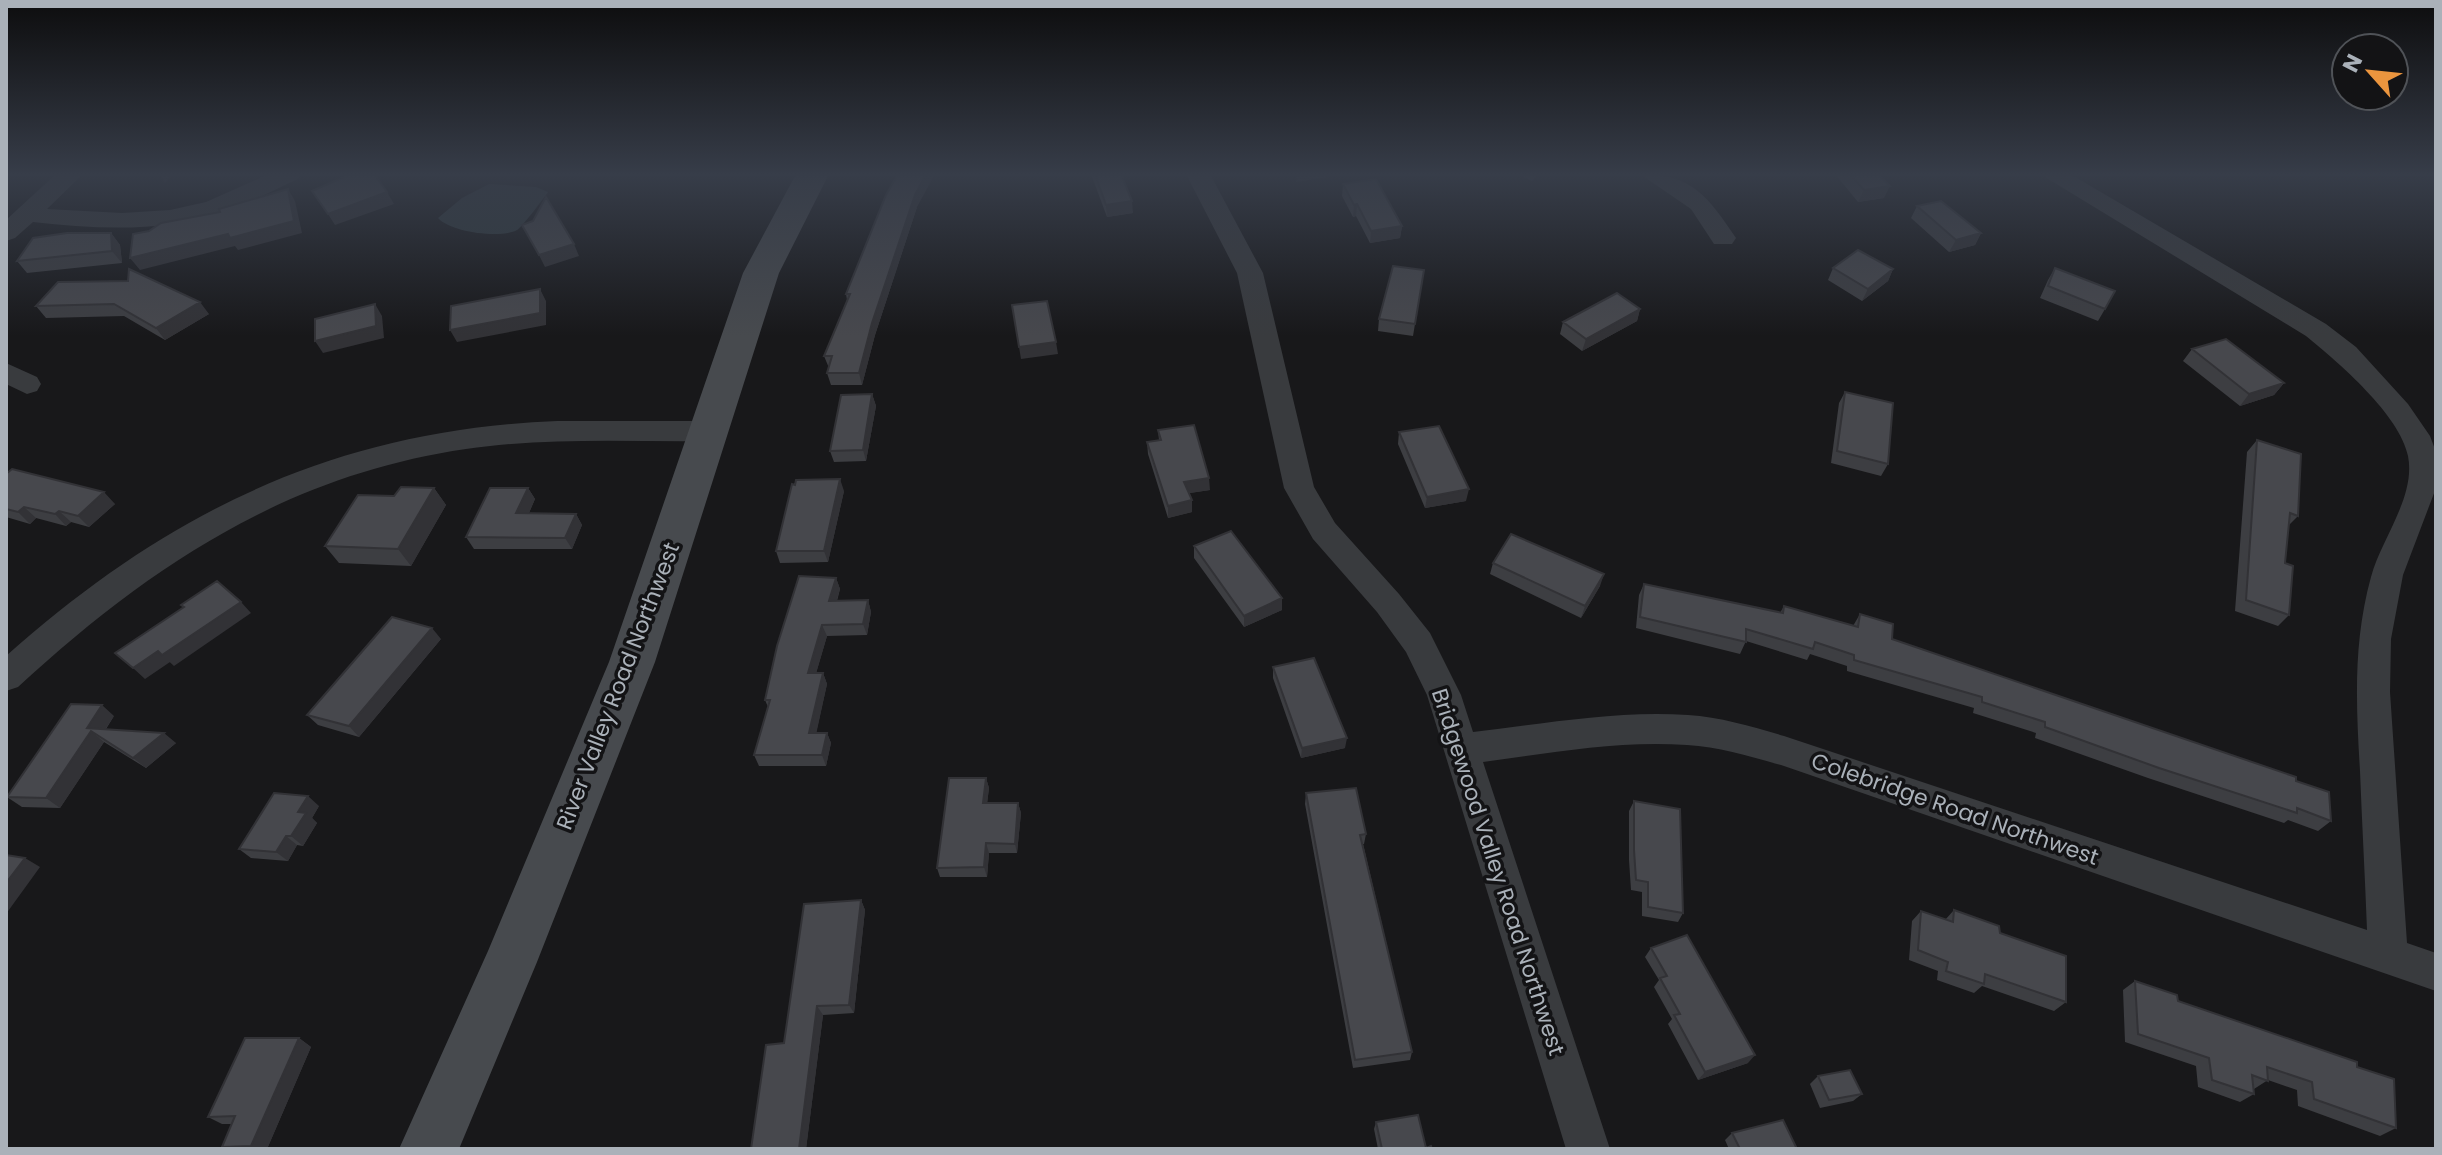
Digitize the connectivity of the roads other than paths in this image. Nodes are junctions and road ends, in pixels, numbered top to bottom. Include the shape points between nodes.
1 (785, 228) edge
2 (1226, 228) edge
3 (1716, 228) edge
4 (2143, 228) edge
5 (1723, 238) dead end
6 (709, 431) junction
7 (6, 677) edge
8 (1461, 749) junction
9 (2388, 955) junction
10 (2436, 972) edge
11 (429, 1149) edge
12 (1588, 1149) edge

1 - 6 street, River Valley Road Northwest via 761,273
2 - 8 street, Bridgewood Valley Road Northwest via 1250,273 1299,488 1324,531 1418,643 1444,695
3 - 5 street
4 - 9 street via 2316,330 2346,354 2398,411 2423,457 2422,485 2387,575 2374,639
6 - 7 street via 466,438 361,461 297,482 176,541 89,603
6 - 11 street, River Valley Road Northwest via 632,662
8 - 9 street, Colebridge Road Northwest via 1643,729 1737,738
8 - 12 street, Bridgewood Valley Road Northwest
9 - 10 street, Colebridge Road Northwest

